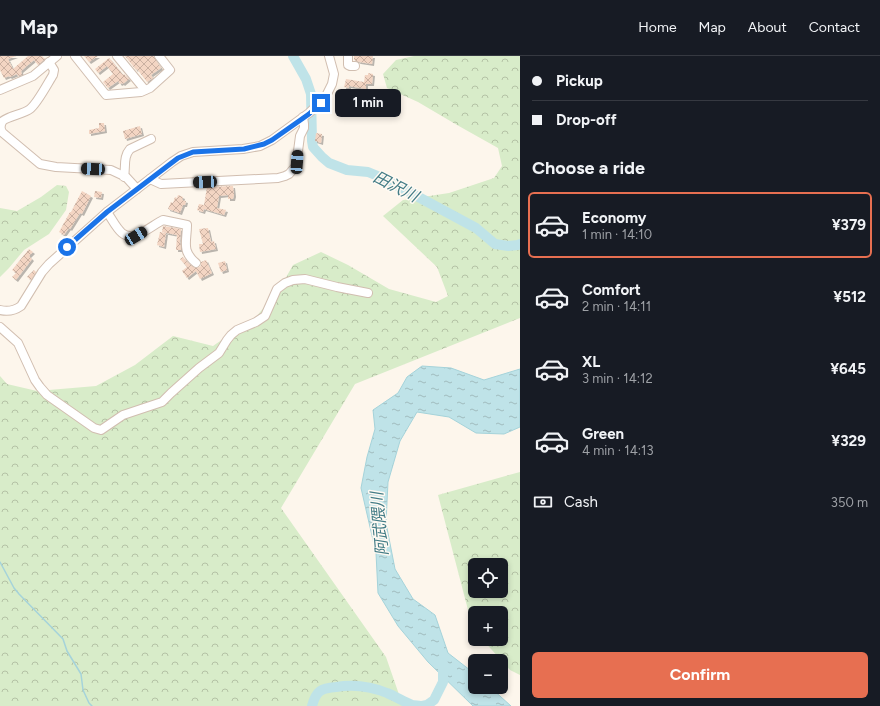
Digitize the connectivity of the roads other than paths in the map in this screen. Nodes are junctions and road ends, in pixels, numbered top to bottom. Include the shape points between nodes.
1 (57, 56) edge
2 (75, 56) edge
3 (117, 56) edge
4 (159, 56) edge
5 (329, 56) edge
6 (348, 56) edge
7 (49, 62) junction
8 (355, 66) dead end
9 (0, 90) edge
10 (145, 90) junction
11 (306, 115) junction
12 (151, 139) dead end
13 (124, 177) junction
14 (150, 179) junction
15 (136, 189) junction
16 (107, 212) junction
17 (196, 263) dead end
18 (368, 293) dead end
19 (0, 310) edge
20 (0, 327) edge

1 - 7 street
2 - 10 street via 106,95
3 - 10 street
4 - 10 street via 170,70
5 - 11 street via 333,81 327,96
6 - 8 street via 348,65
7 - 9 street via 33,76
7 - 13 street via 54,70 53,75 33,107 4,120 1,125 3,134 40,164 112,170
11 - 14 street via 264,144 244,149 188,153
11 - 14 street via 296,166 285,176 161,184
12 - 13 street via 128,151 125,156
13 - 15 street
14 - 15 street
15 - 16 street
16 - 17 street via 121,233 128,236 136,236 163,220 187,226 186,250
16 - 19 street via 45,268 21,306 10,311
18 - 20 street via 305,279 285,283 278,290 265,316 230,335 219,353 162,402 123,415 101,430 94,428 47,395 35,380 18,343

